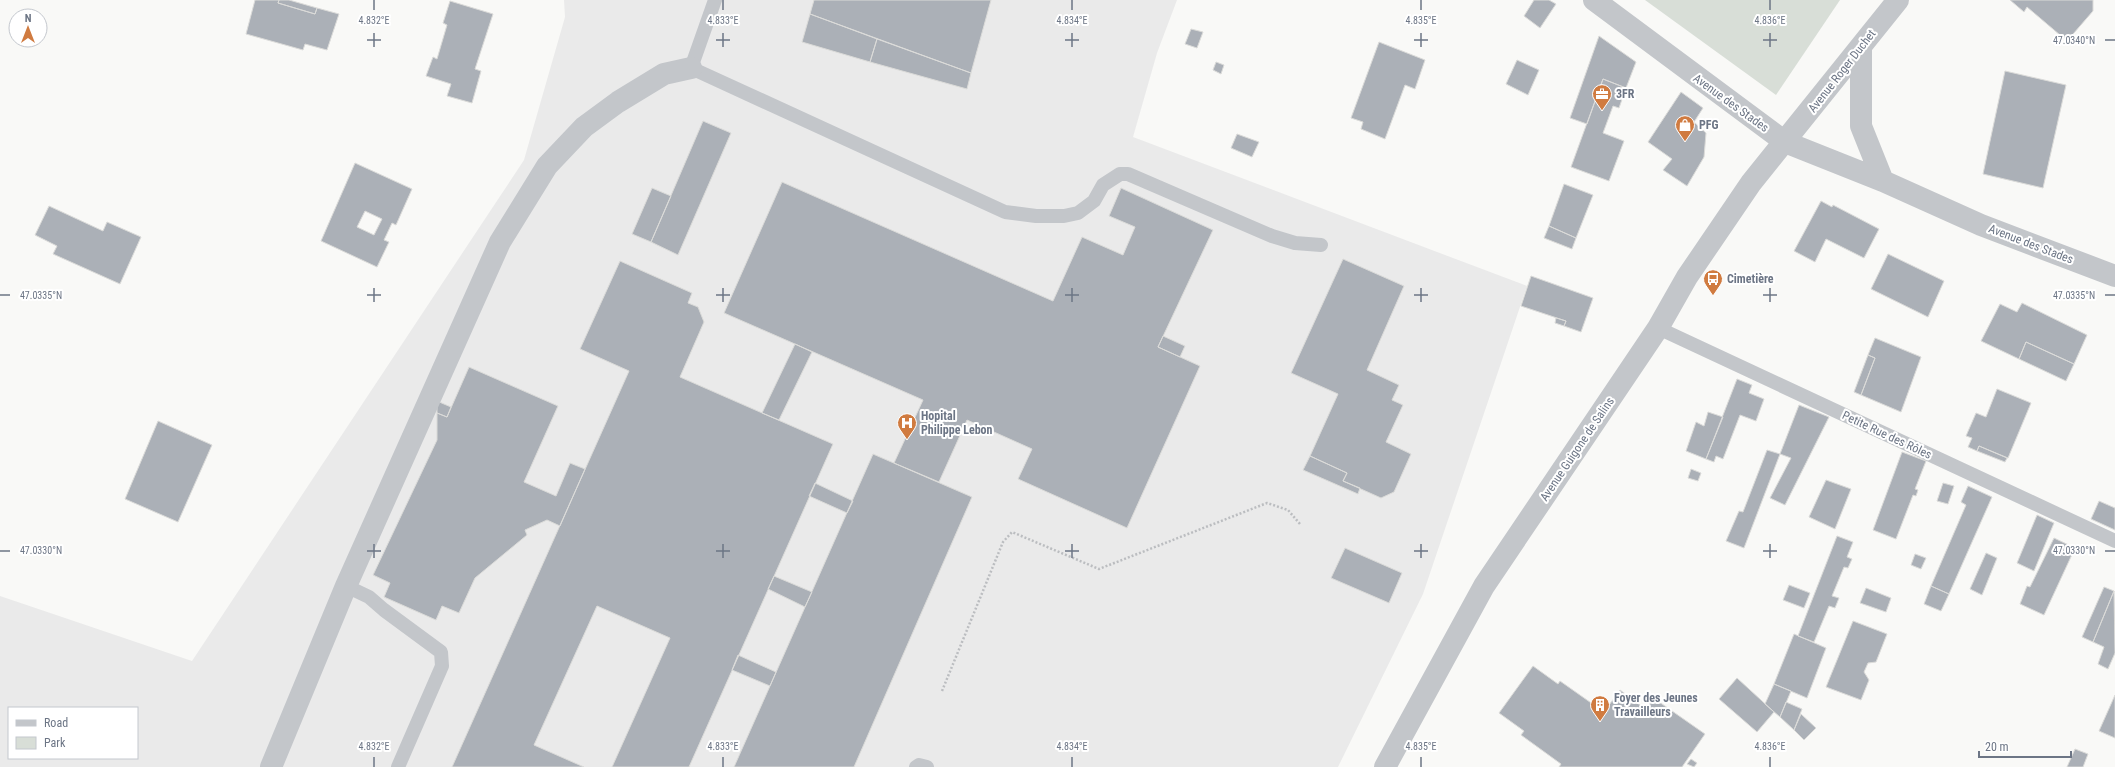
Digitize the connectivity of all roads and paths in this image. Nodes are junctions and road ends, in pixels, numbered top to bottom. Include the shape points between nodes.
1 (715, 0) edge
2 (1594, 0) edge
3 (1898, 0) edge
4 (1861, 47) junction
5 (690, 68) junction
6 (1785, 142) junction
7 (1883, 181) junction
8 (1321, 245) dead end
9 (2115, 276) edge
10 (1658, 328) junction
11 (1300, 524) dead end
12 (2115, 541) edge
13 (346, 586) junction
14 (942, 691) dead end
15 (271, 767) edge
16 (398, 767) edge
17 (916, 767) edge
18 (927, 767) edge
19 (1385, 767) edge

1 - 5 lane
2 - 6 street, Avenue des Stades
3 - 4 street, Avenue Roger Duchet
4 - 6 street, Avenue Roger Duchet
4 - 7 street via 1861,126
5 - 8 lane via 1005,212 1036,216 1078,213 1094,202 1103,185 1120,174 1128,174 1272,236 1295,243
5 - 13 street via 664,74 618,102 584,127 547,166 500,242
6 - 7 street, Avenue des Stades
6 - 10 street, Avenue Guigone de Salins via 1751,183 1687,277
7 - 9 street, Avenue des Stades via 1981,225
10 - 12 lane, Petite Rue des Rôles
10 - 19 street, Avenue Guigone de Salins via 1484,586
11 - 14 path via 1288,510 1267,503 1099,569 1012,532 1003,542
13 - 15 street
13 - 16 lane via 369,596 441,652 442,666
17 - 18 lane

